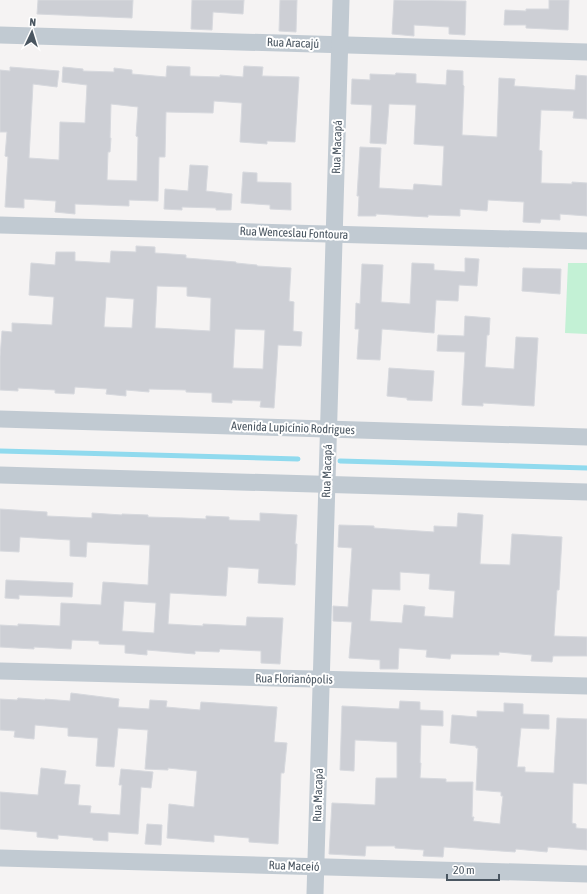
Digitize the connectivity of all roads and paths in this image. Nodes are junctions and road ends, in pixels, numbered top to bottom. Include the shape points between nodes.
1 (341, 0) edge
2 (0, 34) edge
3 (340, 44) junction
4 (587, 52) edge
5 (0, 225) edge
6 (334, 234) junction
7 (587, 241) edge
8 (0, 419) edge
9 (328, 430) junction
10 (587, 437) edge
11 (0, 476) edge
12 (327, 485) junction
13 (587, 492) edge
14 (0, 671) edge
15 (321, 680) junction
16 (587, 686) edge
17 (0, 858) edge
18 (316, 866) junction
19 (587, 874) edge
20 (315, 894) edge

1 - 3 street, Rua Macapá
2 - 3 street, Rua Aracajú
3 - 4 street, Rua Aracajú
3 - 6 street, Rua Macapá
5 - 6 street, Rua Wenceslau Fontoura
6 - 7 street, Rua Wenceslau Fontoura
6 - 9 street, Rua Macapá
8 - 9 street, Avenida Lupicínio Rodrigues
9 - 10 street, Avenida Lupicínio Rodrigues
9 - 12 street, Rua Macapá
11 - 12 street
12 - 13 street
12 - 15 street, Rua Macapá
14 - 15 street, Rua Florianópolis
15 - 16 street, Rua Florianópolis
15 - 18 street, Rua Macapá
17 - 18 street, Rua Maceió
18 - 19 street, Rua Maceió
18 - 20 street, Rua Macapá

